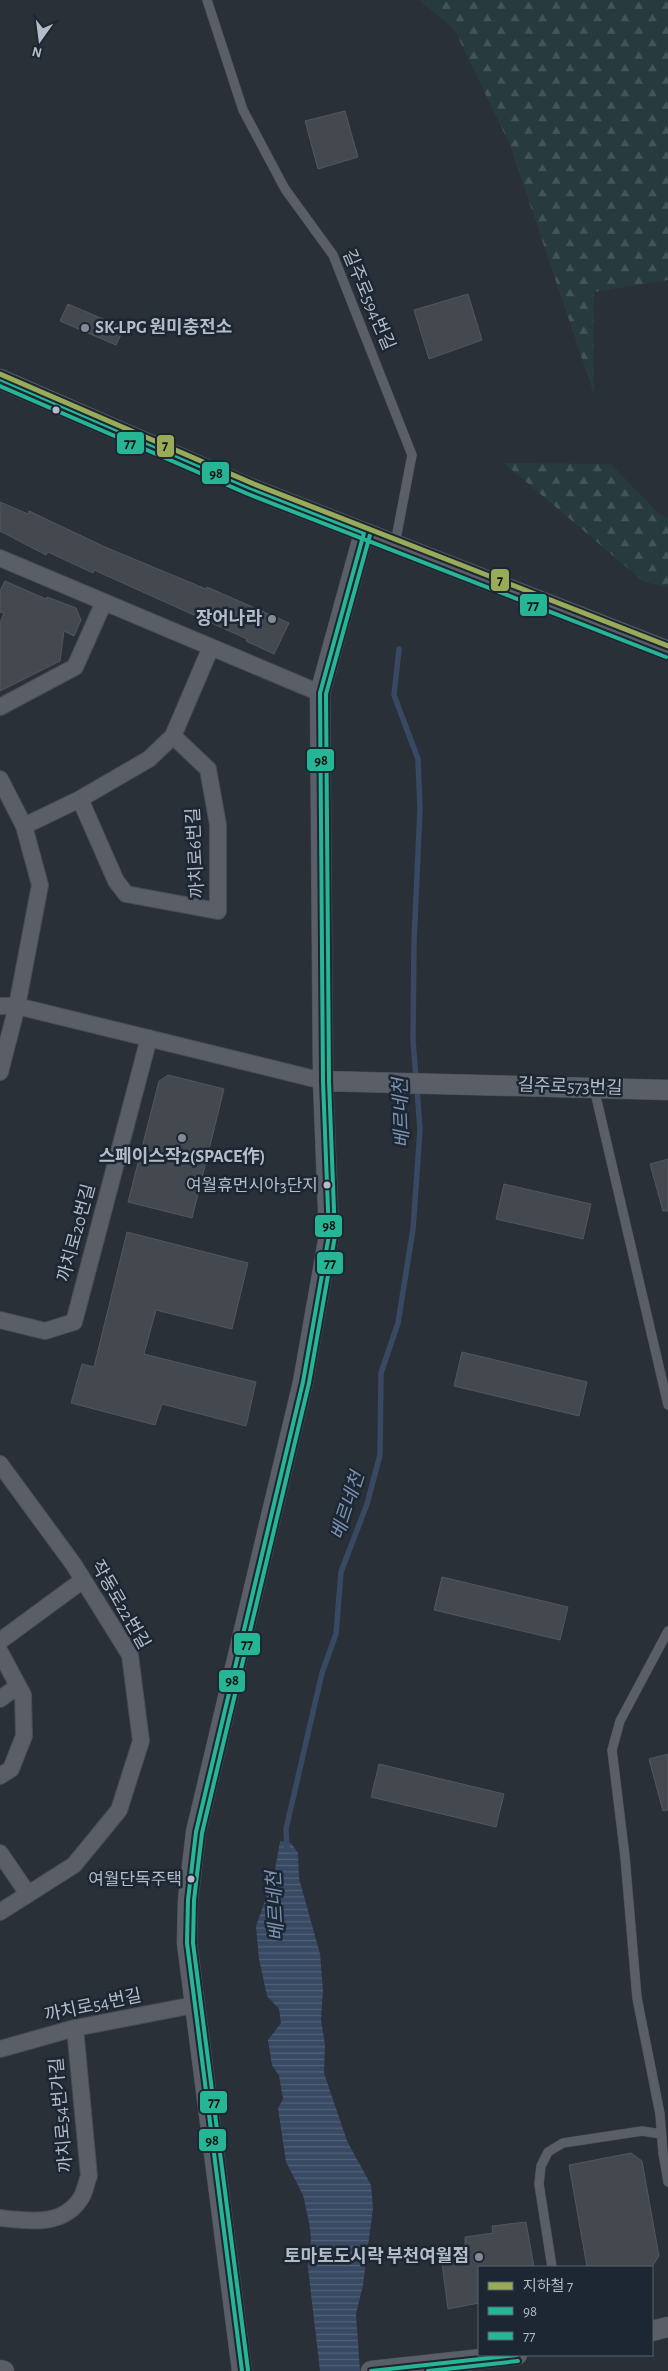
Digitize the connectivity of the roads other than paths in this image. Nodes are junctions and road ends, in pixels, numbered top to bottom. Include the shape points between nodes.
1 (207, 0) edge
2 (0, 379) edge
3 (364, 533) junction
4 (395, 545) junction
5 (0, 558) edge
6 (104, 602) junction
7 (211, 647) junction
8 (668, 651) edge
9 (320, 693) junction
10 (0, 707) edge
11 (173, 736) junction
12 (0, 779) edge
13 (80, 799) junction
14 (24, 826) junction
15 (0, 1006) edge
16 (17, 1006) junction
17 (149, 1038) junction
18 (0, 1072) edge
19 (323, 1081) junction
20 (594, 1088) junction
21 (668, 1090) edge
22 (0, 1320) edge
23 (668, 1405) edge
24 (0, 1464) edge
25 (83, 1580) junction
26 (668, 1631) edge
27 (0, 1641) edge
28 (0, 1652) edge
29 (18, 1686) junction
30 (0, 1699) edge
31 (0, 1776) edge
32 (0, 1853) edge
33 (28, 1894) junction
34 (0, 1912) edge
35 (194, 2005) junction
36 (75, 2028) junction
37 (0, 2049) edge
38 (661, 2134) junction
39 (668, 2182) edge
40 (0, 2218) edge
41 (552, 2266) edge
42 (668, 2327) edge
43 (653, 2331) edge
44 (509, 2356) edge
45 (0, 2370) edge
46 (4, 2371) edge
47 (242, 2371) edge
48 (371, 2371) edge

1 - 4 lane, 길주로594번길 via 243,110 286,189 333,255 412,456
2 - 3 street via 250,488
3 - 4 street
3 - 9 street
4 - 8 street
5 - 6 street
6 - 7 street
6 - 10 street via 75,667
7 - 9 street
7 - 11 street
9 - 19 street
11 - 13 street via 149,759
11 - 13 street, 까치로6번길 via 208,769 218,824 218,911 126,894 116,880
12 - 14 street
13 - 14 street
14 - 16 street via 40,885
15 - 16 street
16 - 17 street
16 - 18 street
17 - 19 street
17 - 22 street, 까치로20번길 via 74,1322 45,1332
19 - 20 street, 길주로573번길
19 - 35 street via 329,1235 303,1382 196,1832 187,1943
20 - 21 street, 길주로573번길
20 - 23 lane
24 - 25 street, 작동로22번길
25 - 27 street
25 - 33 street, 작동로22번길 via 130,1655 141,1741 120,1810 74,1865
26 - 38 lane via 620,1721 612,1750 637,1998
28 - 29 street
29 - 30 street
29 - 31 street via 23,1695 24,1736 11,1769
32 - 33 street
33 - 34 street, 작동로22번길
35 - 36 street, 까치로54번길
35 - 47 street
36 - 37 street, 까치로54번길
36 - 40 street, 까치로54번가길 via 88,2176 81,2198 61,2217 36,2222
38 - 39 lane
38 - 41 lane via 642,2131 562,2143 548,2152 541,2166 539,2184
42 - 43 street
44 - 48 street
45 - 46 street

